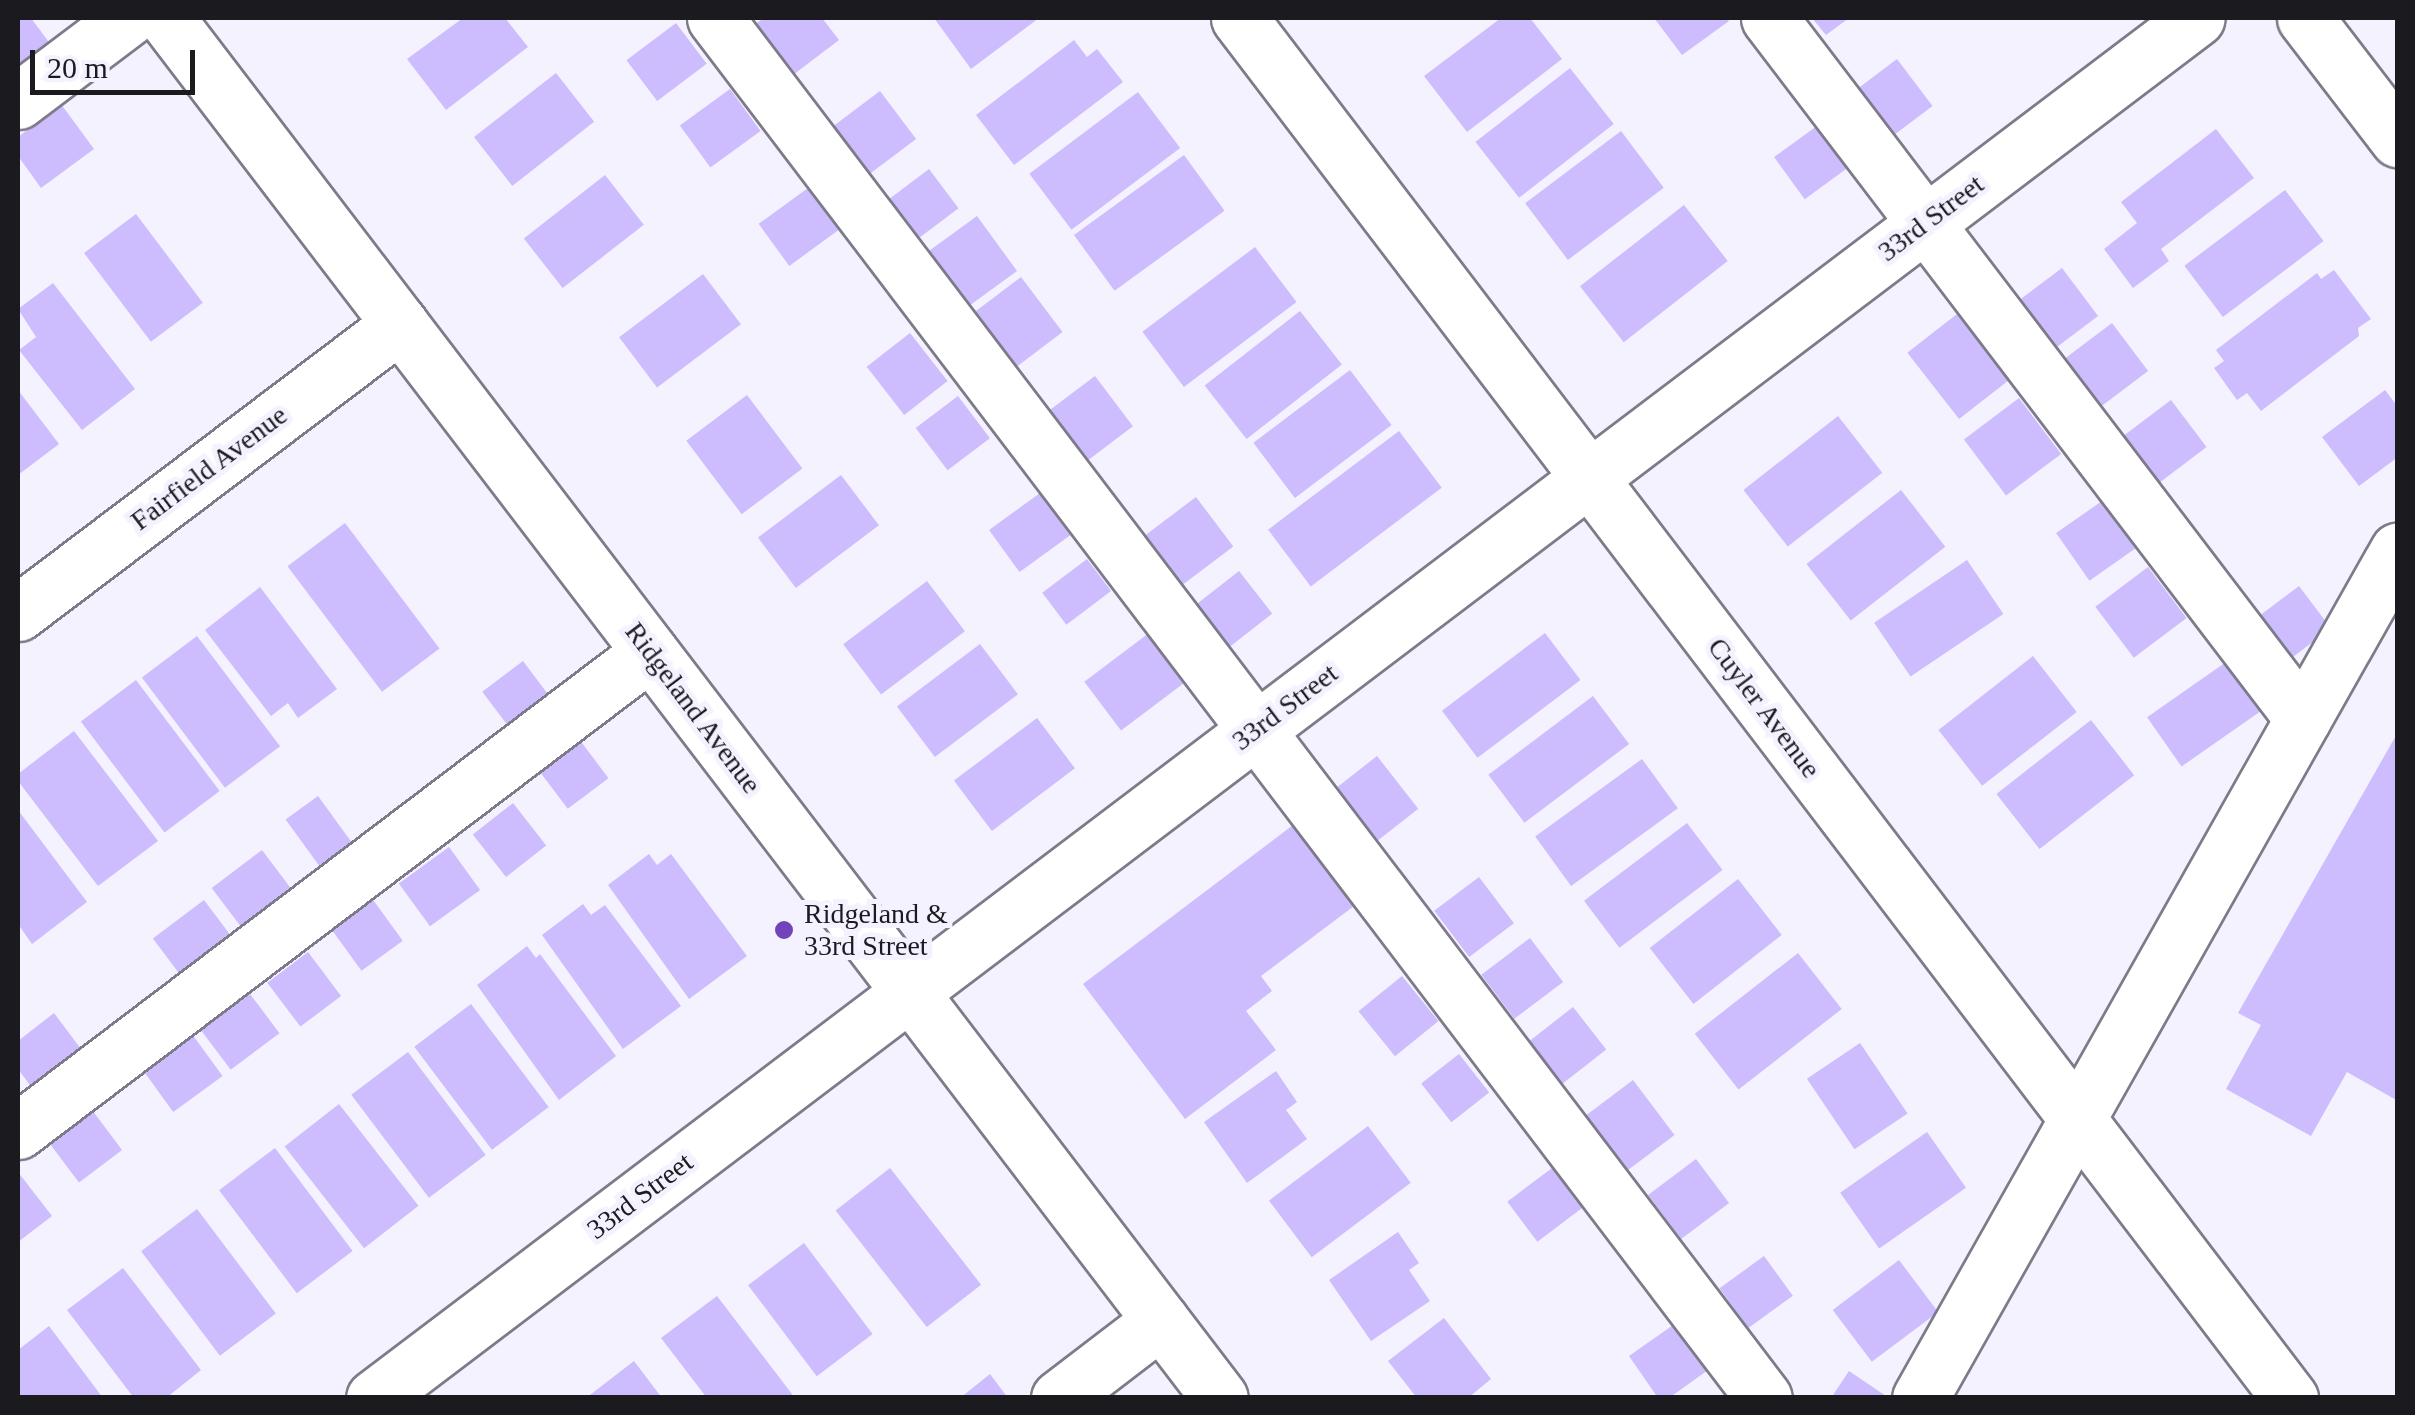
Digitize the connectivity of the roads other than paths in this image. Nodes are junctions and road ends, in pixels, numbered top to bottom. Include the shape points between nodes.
1 (128, 18) edge
2 (166, 18) edge
3 (714, 18) edge
4 (1239, 18) edge
5 (1769, 18) edge
6 (2197, 18) edge
7 (2305, 18) edge
8 (18, 101) edge
9 (2398, 139) edge
10 (1926, 222) junction
11 (400, 324) junction
12 (1589, 478) junction
13 (2398, 550) edge
14 (18, 613) edge
15 (650, 652) junction
16 (2303, 719) junction
17 (1256, 730) junction
18 (910, 992) junction
19 (2076, 1117) junction
20 (18, 1132) edge
21 (1161, 1320) junction
22 (2267, 1387) edge
23 (374, 1398) edge
24 (1059, 1398) edge
25 (1220, 1398) edge
26 (1764, 1398) edge
27 (1920, 1398) edge

1 - 8 street
2 - 11 street, Ridgeland Avenue
3 - 17 street
4 - 12 street, Cuyler Avenue
5 - 10 street
6 - 10 street, 33rd Street
7 - 9 street
10 - 12 street, 33rd Street
10 - 16 street
11 - 14 street, Fairfield Avenue
11 - 15 street, Ridgeland Avenue
12 - 17 street, 33rd Street
12 - 19 street, Cuyler Avenue
13 - 16 street
15 - 18 street, Ridgeland Avenue
15 - 20 street
16 - 19 street
17 - 18 street, 33rd Street
17 - 26 street
18 - 21 street, Ridgeland Avenue
18 - 23 street, 33rd Street
19 - 22 street, Cuyler Avenue
19 - 27 street
21 - 24 street
21 - 25 street, Ridgeland Avenue

